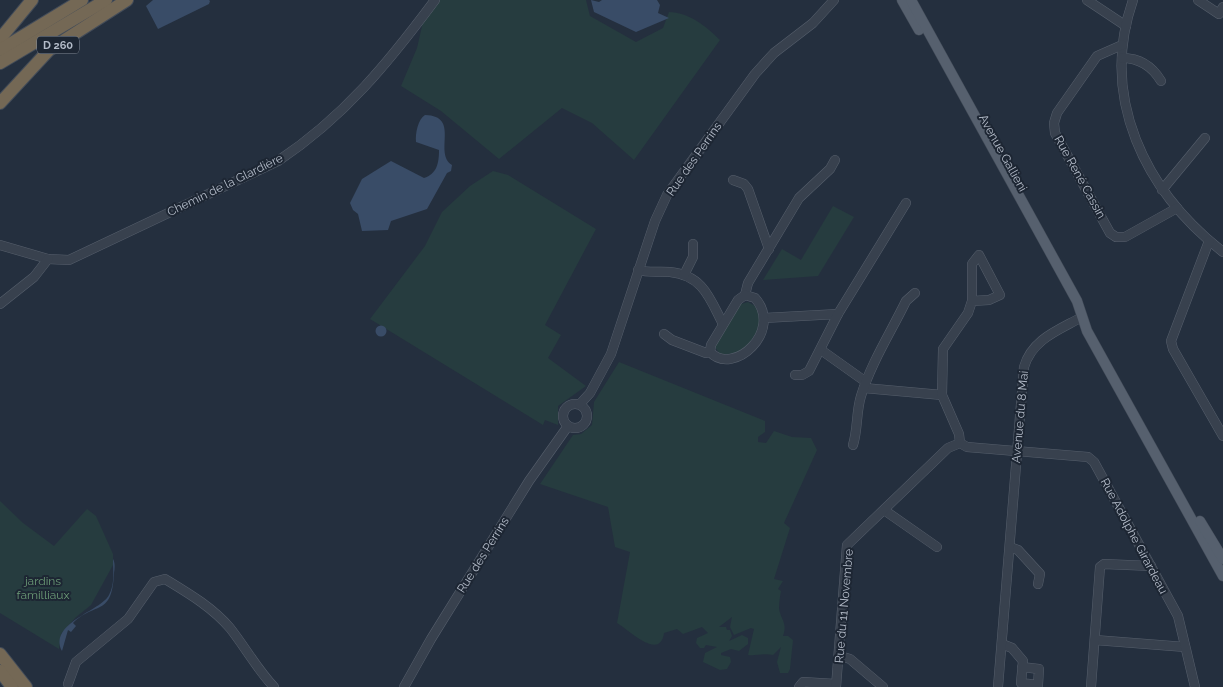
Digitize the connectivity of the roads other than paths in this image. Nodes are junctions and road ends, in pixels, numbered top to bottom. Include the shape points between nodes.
1 (32, 0) edge
2 (82, 0) edge
3 (106, 0) edge
4 (127, 0) edge
5 (435, 0) edge
6 (834, 0) edge
7 (902, 0) edge
8 (911, 0) edge
9 (1087, 0) edge
10 (1133, 0) edge
11 (1198, 0) edge
12 (1223, 7) edge
13 (1126, 26) junction
14 (0, 39) edge
15 (1122, 45) junction
16 (0, 50) edge
17 (1122, 58) junction
18 (0, 63) edge
19 (1161, 81) dead end
20 (0, 104) edge
21 (1205, 138) dead end
22 (835, 160) dead end
23 (733, 180) dead end
24 (1162, 190) junction
25 (906, 203) dead end
26 (1177, 208) junction
27 (1209, 241) junction
28 (693, 244) dead end
29 (0, 245) edge
30 (768, 249) junction
31 (1223, 252) edge
32 (48, 259) junction
33 (638, 270) junction
34 (684, 274) junction
35 (915, 293) dead end
36 (745, 296) junction
37 (972, 301) junction
38 (0, 304) edge
39 (838, 314) junction
40 (1082, 317) junction
41 (764, 318) junction
42 (724, 324) junction
43 (664, 334) dead end
44 (821, 350) junction
45 (710, 352) junction
46 (795, 375) dead end
47 (864, 385) junction
48 (942, 395) junction
49 (580, 404) junction
50 (568, 426) junction
51 (1223, 436) edge
52 (960, 442) junction
53 (852, 445) dead end
54 (1016, 451) junction
55 (884, 510) junction
56 (937, 547) dead end
57 (1010, 547) junction
58 (1223, 559) edge
59 (1151, 566) junction
60 (1223, 576) edge
61 (1038, 584) dead end
62 (1095, 640) junction
63 (1002, 644) junction
64 (1186, 647) junction
65 (0, 654) edge
66 (840, 656) junction
67 (1022, 667) dead end
68 (0, 671) edge
69 (68, 684) dead end
70 (836, 685) edge
71 (12, 687) edge
72 (26, 687) edge
73 (274, 687) edge
74 (404, 687) edge
75 (799, 687) edge
76 (883, 687) edge
77 (998, 687) edge
78 (1091, 687) edge
79 (1195, 687) edge

1 - 14 highway
2 - 16 highway
3 - 18 highway
4 - 20 highway, D 260 via 50,50
5 - 32 street, Chemin de la Glardière via 375,77 278,161 69,260
6 - 33 street, Rue des Perrins via 814,23 774,53 741,94 668,195
7 - 40 main road, Avenue Gallieni via 1071,304
8 - 40 main road, Avenue Gallieni via 1065,279
9 - 13 street
10 - 13 street
11 - 12 street via 1219,14
13 - 15 street
15 - 17 street
15 - 26 street, Rue René Cassin via 1097,56 1057,113 1055,132 1110,233 1116,237 1125,237
17 - 19 street via 1154,70
17 - 24 street via 1130,124 1139,152
21 - 24 street
22 - 30 street via 830,169 799,198
23 - 30 street via 748,189
24 - 26 street
25 - 39 street
26 - 27 street
27 - 31 street
27 - 51 street via 1171,341
28 - 34 street via 693,257
29 - 32 street, Chemin de la Glardière
30 - 36 street via 748,283
32 - 38 street via 34,277
33 - 34 street
33 - 49 street, Rue des Perrins via 611,354 590,393
34 - 42 street via 705,290
35 - 47 street via 906,302
36 - 41 street via 751,296 758,302
36 - 42 street via 738,300
37 - 37 street via 972,264 979,255 1000,295 990,300
37 - 48 street via 968,313 943,349
39 - 41 street
39 - 44 street
40 - 54 street, Avenue du 8 Mai via 1039,342 1028,356 1024,367
40 - 58 main road, Avenue Gallieni
40 - 60 main road, Avenue Gallieni
41 - 45 street via 760,335 744,353 726,358
42 - 45 street
43 - 45 street via 687,346
44 - 46 street via 809,371
44 - 47 street
47 - 48 street
47 - 53 street
48 - 52 street
49 - 50 street via 572,403 563,411 563,420
49 - 50 street via 587,414 586,422 580,427
50 - 74 street, Rue des Perrins via 529,481
52 - 54 street via 967,447
52 - 55 street, Rue du 11 Novembre via 948,448
54 - 57 street, Avenue du 8 Mai
54 - 59 street, Rue Adolphe Girardeau via 1088,457 1093,461
55 - 56 street
55 - 66 street, Rue du 11 Novembre via 847,545
57 - 61 street via 1018,550 1040,574
57 - 63 street, Avenue du 8 Mai
59 - 62 street via 1104,564 1100,567
59 - 64 street, Rue Adolphe Girardeau via 1178,616
62 - 64 street
62 - 78 street
63 - 67 street via 1012,648 1023,661
63 - 77 street, Avenue du 8 Mai
64 - 79 street, Rue Adolphe Girardeau
65 - 72 highway
66 - 70 street, Rue du 11 Novembre
66 - 76 street via 850,660
68 - 71 highway
69 - 73 street via 76,662 128,619 154,582 165,579 200,600 217,615
70 - 75 street via 803,682

